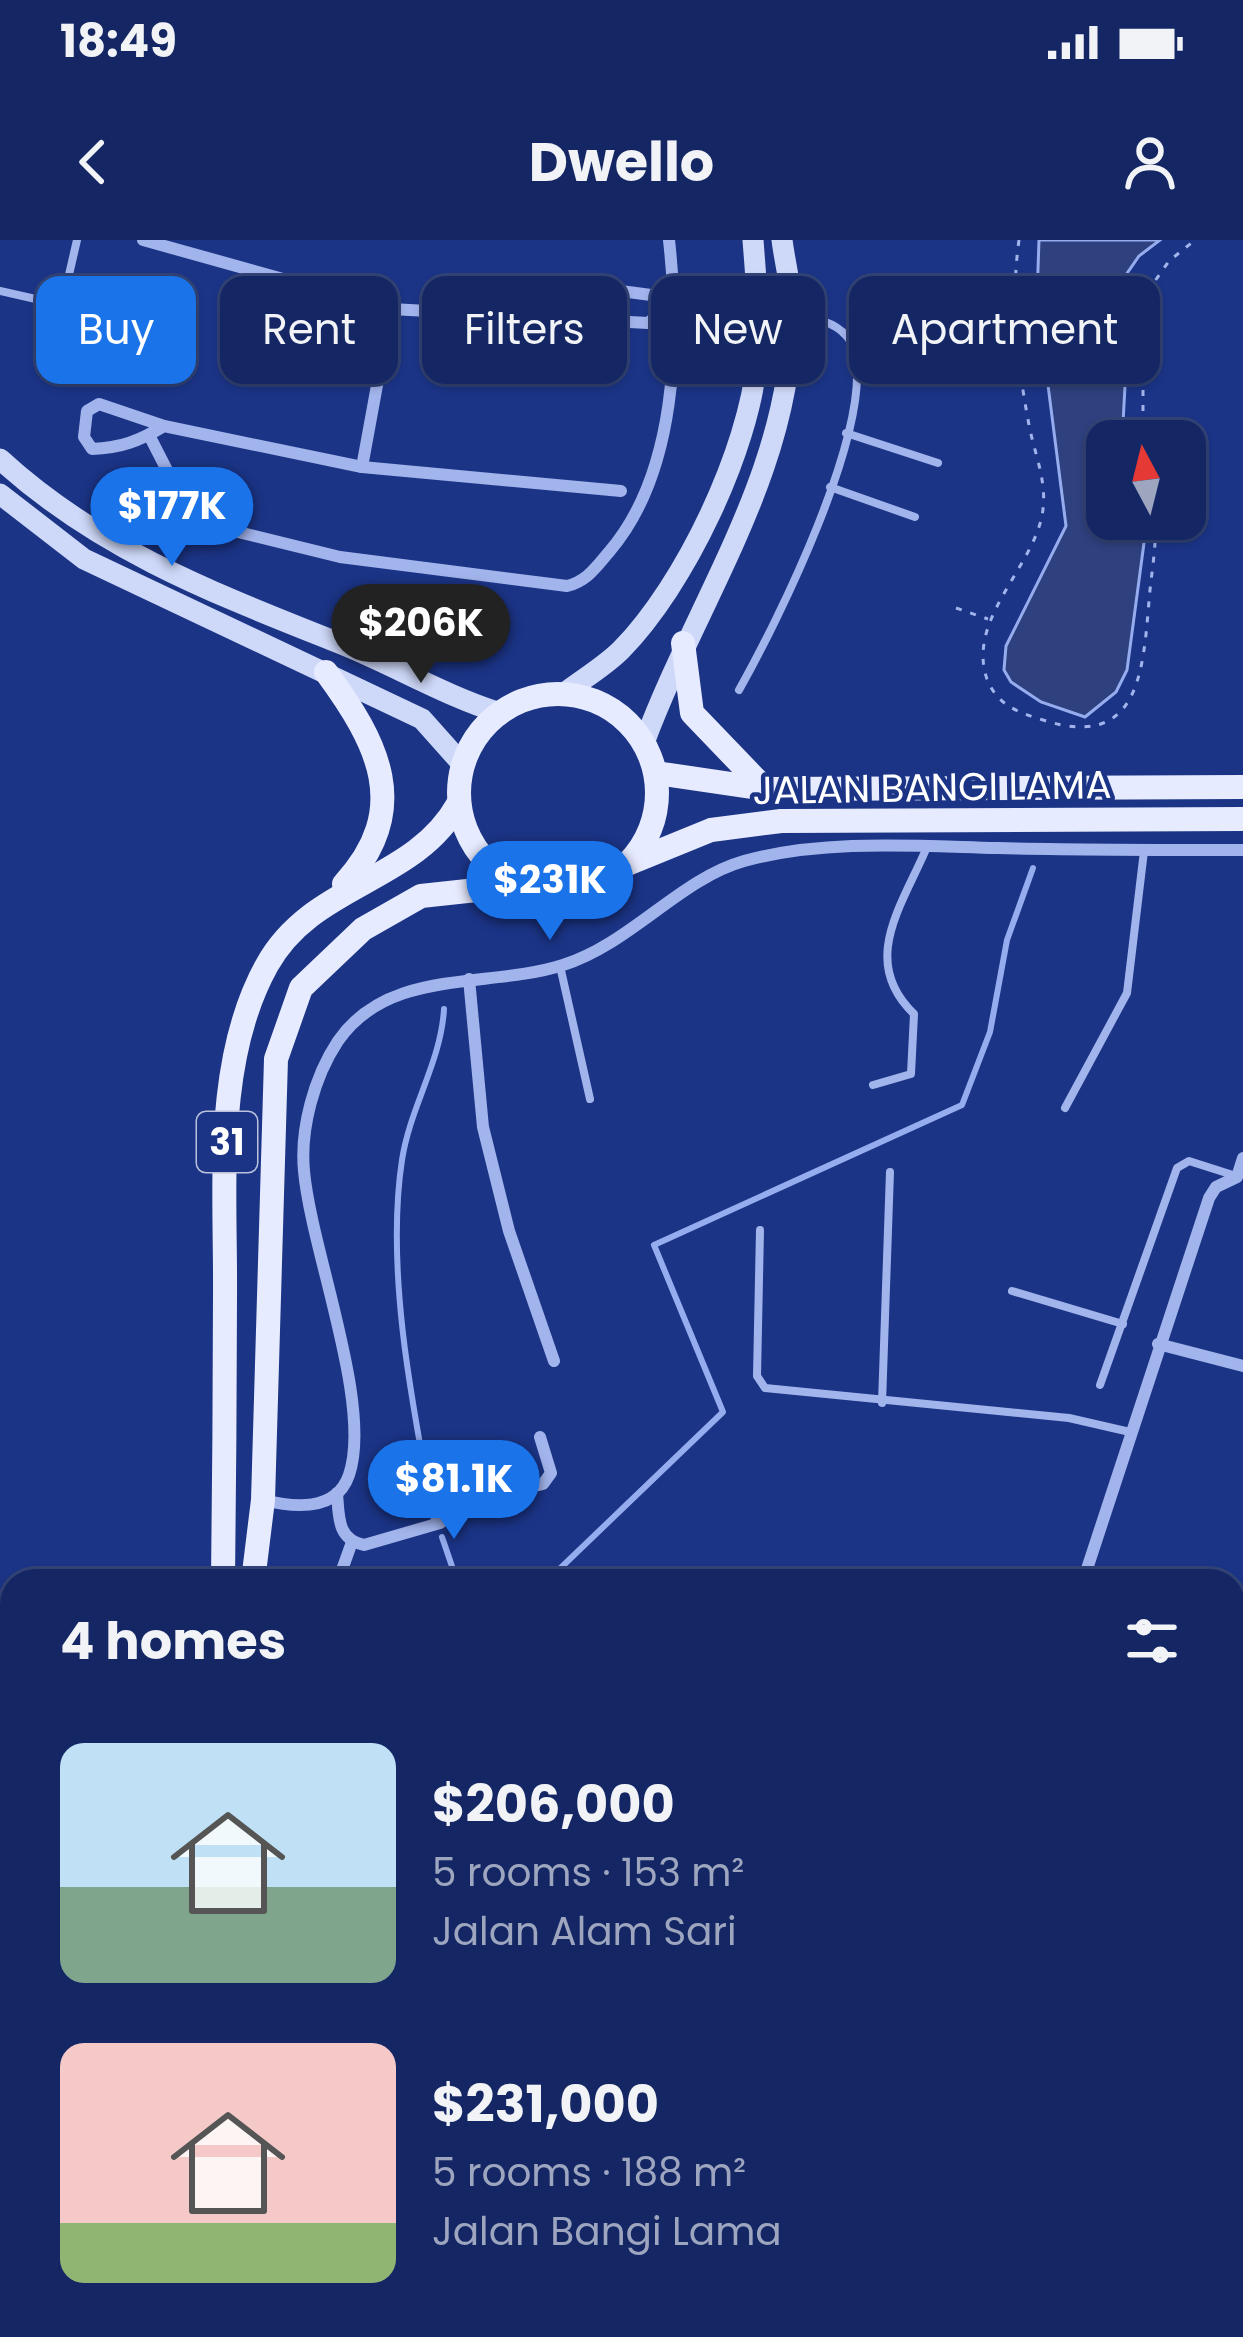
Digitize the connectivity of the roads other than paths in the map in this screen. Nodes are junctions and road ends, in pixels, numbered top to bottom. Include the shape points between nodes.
1 (77, 240) edge
2 (143, 240) edge
3 (669, 240) edge
4 (753, 240) edge
5 (782, 240) edge
6 (272, 276) edge
7 (755, 276) edge
8 (787, 276) edge
9 (0, 291) edge
10 (454, 310) joint
11 (825, 322) edge
12 (377, 384) edge
13 (752, 384) edge
14 (786, 384) edge
15 (164, 426) junction
16 (846, 433) junction
17 (148, 436) junction
18 (0, 459) edge
19 (938, 463) dead end
20 (362, 467) junction
21 (830, 487) junction
22 (621, 491) dead end
23 (0, 494) edge
24 (914, 517) dead end
25 (683, 644) junction
26 (326, 672) junction
27 (739, 690) dead end
28 (562, 694) junction
29 (500, 713) junction
30 (644, 742) junction
31 (463, 766) junction
32 (656, 773) junction
33 (1243, 787) edge
34 (765, 789) junction
35 (458, 804) junction
36 (1243, 819) edge
37 (927, 847) junction
38 (1144, 849) junction
39 (1243, 850) edge
40 (630, 863) junction
41 (523, 885) junction
42 (334, 895) junction
43 (560, 966) junction
44 (469, 979) junction
45 (873, 1085) dead end
46 (590, 1100) dead end
47 (1065, 1108) dead end
48 (1243, 1158) edge
49 (890, 1172) dead end
50 (1237, 1177) junction
51 (760, 1230) dead end
52 (1012, 1291) dead end
53 (1123, 1324) junction
54 (1158, 1344) junction
55 (554, 1361) dead end
56 (1243, 1366) edge
57 (1100, 1385) dead end
58 (882, 1403) junction
59 (1130, 1432) junction
60 (540, 1437) dead end
61 (337, 1493) junction
62 (263, 1500) junction
63 (352, 1542) junction
64 (224, 1569) edge
65 (254, 1569) edge
66 (342, 1569) edge
67 (1087, 1569) edge

1 - 9 lane via 62,304
2 - 6 street
3 - 17 street via 673,345 650,476 633,524 583,582 340,557 193,521
4 - 7 street
5 - 8 street
10 - 10 street via 648,323 662,312 651,295 537,280
11 - 16 lane via 855,350
12 - 20 street
13 - 28 street via 734,458 689,551 621,650
14 - 25 street via 769,463
15 - 17 street
15 - 17 street via 99,404 87,410 84,437 92,449
15 - 20 street
16 - 19 lane
16 - 21 lane
18 - 29 street via 100,538 194,586
20 - 22 street
21 - 24 lane
21 - 27 lane via 782,615
23 - 26 street via 84,559
25 - 30 street
25 - 34 main road via 692,713
26 - 31 street via 422,718
26 - 42 main road via 367,728 380,764 382,819 365,862
28 - 29 main road
28 - 30 main road via 594,701
29 - 31 main road, 31
30 - 32 main road
31 - 35 main road, 31
32 - 34 main road
32 - 40 main road via 658,804
33 - 34 main road
35 - 41 main road via 482,857
35 - 42 main road, 31 via 418,855
36 - 40 main road, JALAN BANGI LAMA / 31 via 781,821 711,830
37 - 38 street
37 - 43 street via 852,847 741,862 614,943
37 - 45 lane via 889,932 886,959 890,991 914,1014 911,1074
38 - 39 street
38 - 47 lane via 1127,994
40 - 41 main road, JALAN BANGI LAMA / 31 via 571,892
41 - 62 main road, JALAN BANGI LAMA / 31 via 421,896 363,929 301,988 276,1059 269,1148
42 - 64 main road, 31 via 268,963 238,1040 226,1143
43 - 44 street
43 - 46 lane
44 - 55 street via 483,1126
44 - 61 street via 371,1006 339,1039 305,1126 308,1211 352,1420 350,1474
48 - 50 street
49 - 58 lane
50 - 53 lane via 1190,1161 1177,1168
50 - 54 street via 1209,1198
51 - 58 lane via 757,1376 765,1388
52 - 53 lane
53 - 57 lane
54 - 56 street
54 - 59 street
58 - 59 lane via 1069,1418
59 - 67 street
60 - 63 street via 551,1473 543,1484 473,1501 440,1522
61 - 62 street via 298,1508
61 - 63 street via 340,1528
62 - 65 main road, JALAN BANGI LAMA / 31
63 - 66 street

